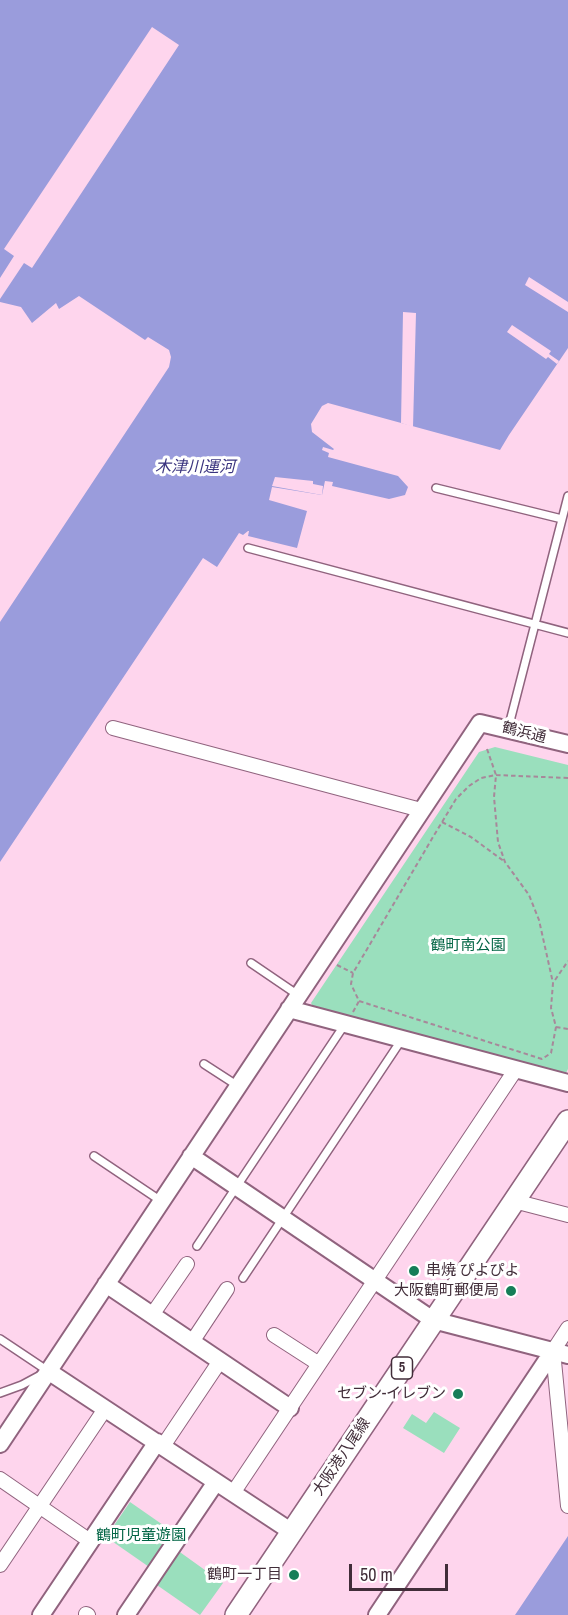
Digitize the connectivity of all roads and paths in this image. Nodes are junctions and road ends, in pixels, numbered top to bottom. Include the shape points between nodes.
1 (436, 488) dead end
2 (568, 496) edge
3 (562, 519) junction
4 (248, 548) dead end
5 (535, 624) junction
6 (568, 633) edge
7 (113, 728) dead end
8 (508, 729) junction
9 (568, 744) edge
10 (487, 749) dead end
11 (496, 775) junction
12 (568, 778) edge
13 (421, 810) junction
14 (442, 822) junction
15 (505, 862) junction
16 (568, 961) edge
17 (251, 963) dead end
18 (337, 965) dead end
19 (353, 973) junction
20 (553, 983) junction
21 (293, 1002) junction
22 (345, 1024) junction
23 (556, 1027) junction
24 (568, 1029) edge
25 (402, 1039) junction
26 (204, 1064) dead end
27 (516, 1069) junction
28 (568, 1083) edge
29 (238, 1086) junction
30 (568, 1121) edge
31 (94, 1156) dead end
32 (191, 1156) junction
33 (236, 1187) junction
34 (161, 1201) junction
35 (514, 1201) junction
36 (568, 1215) edge
37 (283, 1219) junction
38 (196, 1246) dead end
39 (187, 1264) dead end
40 (243, 1278) dead end
41 (375, 1280) junction
42 (106, 1284) junction
43 (227, 1289) dead end
44 (152, 1315) junction
45 (434, 1320) junction
46 (568, 1328) edge
47 (274, 1335) dead end
48 (0, 1339) edge
49 (192, 1342) junction
50 (560, 1353) edge
51 (220, 1361) junction
52 (319, 1364) junction
53 (48, 1371) junction
54 (0, 1393) edge
55 (290, 1408) junction
56 (105, 1409) junction
57 (0, 1444) edge
58 (160, 1444) junction
59 (0, 1479) edge
60 (216, 1482) junction
61 (233, 1493) junction
62 (39, 1506) junction
63 (568, 1506) edge
64 (292, 1532) junction
65 (90, 1541) junction
66 (0, 1565) edge
67 (41, 1615) edge
68 (126, 1615) edge
69 (236, 1615) edge
70 (377, 1615) edge

1 - 3 lane
2 - 3 lane
3 - 5 lane
4 - 5 lane
5 - 6 lane
5 - 8 lane
7 - 13 street
8 - 9 street, 鶴浜通
8 - 13 street, 鶴浜通 via 480,723
10 - 11 path
11 - 12 path
11 - 14 path via 469,786
11 - 15 path via 494,815
13 - 21 street
14 - 15 path
14 - 19 path
15 - 20 path via 529,895 539,920
16 - 20 path
17 - 21 lane
18 - 19 path
19 - 23 path via 351,984 360,1001 542,1059 551,1053
20 - 23 path via 551,1008
21 - 22 street
21 - 29 street
22 - 25 street
22 - 33 lane
23 - 24 path
25 - 27 street
25 - 37 lane
26 - 29 lane
27 - 28 street
27 - 41 street
29 - 32 street
30 - 35 main road, 大阪港八尾線 / 5
31 - 34 lane
32 - 33 street
32 - 34 street
33 - 37 street
33 - 38 lane
34 - 42 street
35 - 36 street
35 - 45 main road, 大阪港八尾線 / 5
37 - 40 lane
37 - 41 street
39 - 44 street
41 - 45 street
41 - 52 street
42 - 44 street
42 - 53 street
43 - 49 street
44 - 49 street
45 - 50 street
45 - 64 main road, 大阪港八尾線 / 5
46 - 50 street
47 - 52 street
48 - 53 lane
49 - 51 street
50 - 63 street
50 - 70 street
51 - 55 street
51 - 58 street
52 - 55 street
53 - 54 lane
53 - 56 street
53 - 57 street
55 - 61 street
56 - 58 street
56 - 62 street
58 - 60 street
58 - 65 street
59 - 62 street
60 - 61 street
60 - 68 street
61 - 64 street
62 - 65 street
62 - 66 street
64 - 69 main road, 大阪港八尾線 / 5
65 - 67 street

